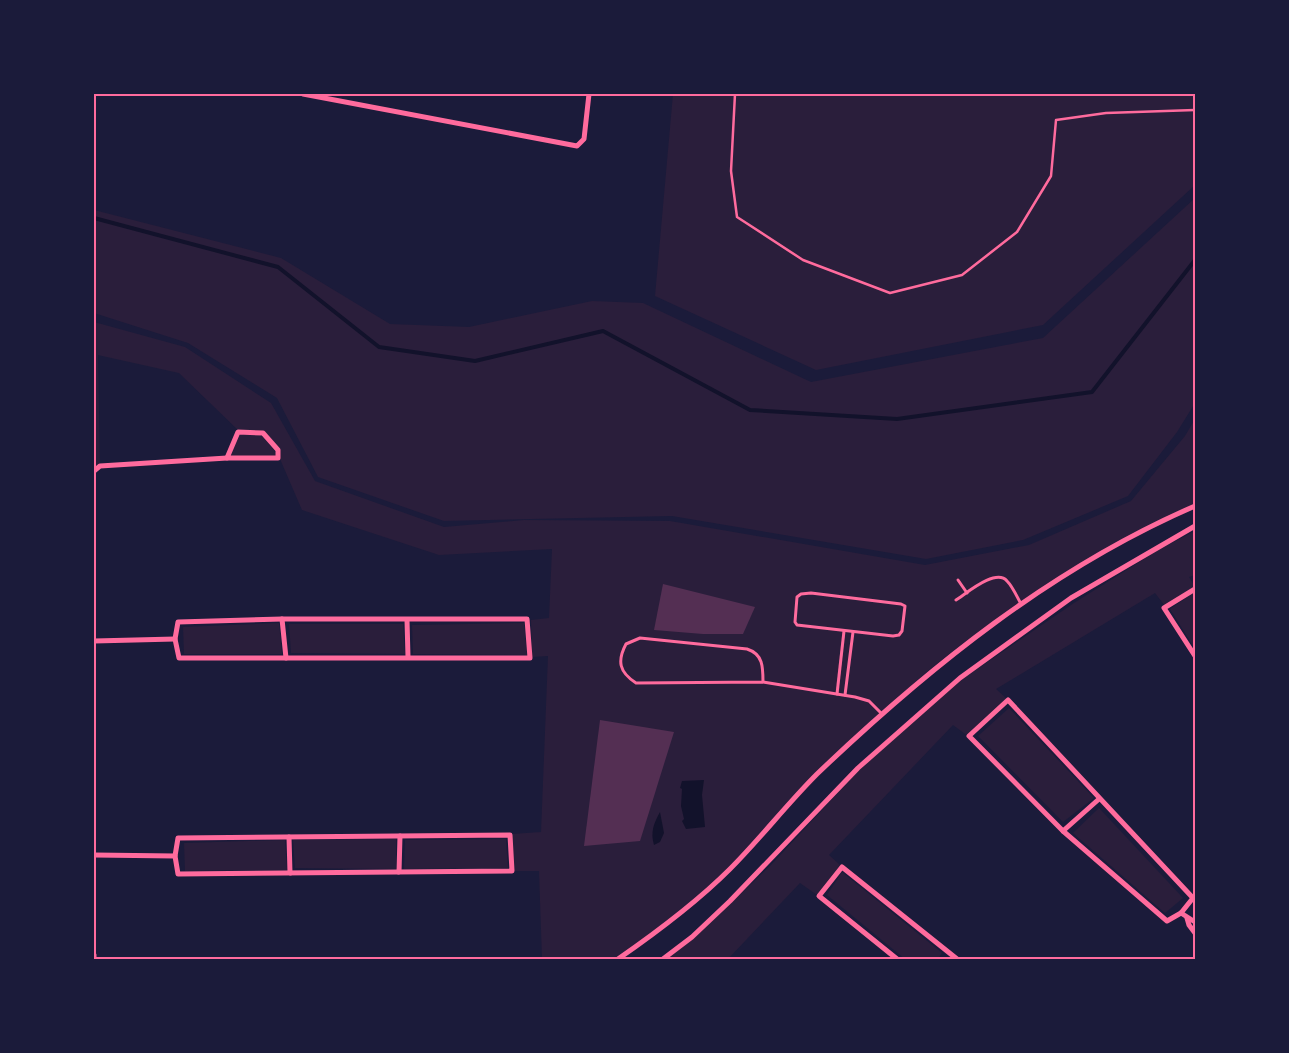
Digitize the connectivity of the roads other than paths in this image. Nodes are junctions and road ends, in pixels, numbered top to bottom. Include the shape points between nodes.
1 (303, 94) edge
2 (589, 94) edge
3 (227, 458) junction
4 (94, 471) edge
5 (1195, 506) edge
6 (1195, 526) edge
7 (958, 580) dead end
8 (1195, 589) edge
9 (967, 593) junction
10 (956, 600) dead end
11 (1021, 605) junction
12 (282, 619) junction
13 (408, 620) junction
14 (844, 630) junction
15 (853, 632) junction
16 (175, 639) junction
17 (94, 641) edge
18 (1195, 656) edge
19 (286, 658) junction
20 (408, 658) junction
21 (763, 682) junction
22 (837, 694) junction
23 (845, 695) junction
24 (882, 714) junction
25 (1100, 799) junction
26 (1064, 831) junction
27 (400, 836) junction
28 (289, 837) junction
29 (94, 855) edge
30 (175, 856) junction
31 (399, 872) junction
32 (290, 873) junction
33 (1180, 913) junction
34 (1187, 918) junction
35 (1195, 922) edge
36 (1195, 933) edge
37 (950, 953) junction
38 (94, 955) edge
39 (94, 959) edge
40 (618, 959) edge
41 (663, 959) edge
42 (897, 959) edge
43 (946, 959) edge
44 (958, 959) edge

1 - 2 street via 577,146 584,139
3 - 3 street via 278,458 278,450 262,433 238,432
3 - 4 street via 100,466
5 - 11 street via 1060,578
6 - 41 street via 1072,598 960,678 858,768 730,901
7 - 9 lane
8 - 18 street via 1164,608
9 - 10 lane
9 - 11 lane via 999,576 1006,579
11 - 24 street via 930,672
12 - 13 street
12 - 16 street via 178,622
12 - 19 street
13 - 20 street
13 - 20 street via 527,619 530,658
14 - 15 lane
14 - 15 lane via 797,625 798,597 811,593 905,606 899,635
14 - 22 lane
15 - 23 lane
16 - 17 street
16 - 19 street via 179,658
19 - 20 street
21 - 21 lane via 636,683 623,673 620,658 626,644 640,638 747,649 761,659
21 - 22 lane
22 - 23 lane
23 - 24 lane via 869,701
24 - 40 street via 815,776 730,869 692,905
25 - 26 street
25 - 26 street via 1008,700 969,736
25 - 33 street via 1193,898
26 - 33 street via 1167,922
27 - 28 street
27 - 31 street
27 - 31 street via 510,835 512,871
28 - 30 street via 178,838
28 - 32 street
29 - 30 street
30 - 32 street via 178,874
31 - 32 street
33 - 34 street
34 - 35 street
34 - 36 street
37 - 42 street via 842,866 819,896
37 - 43 street
37 - 44 street
38 - 39 street

